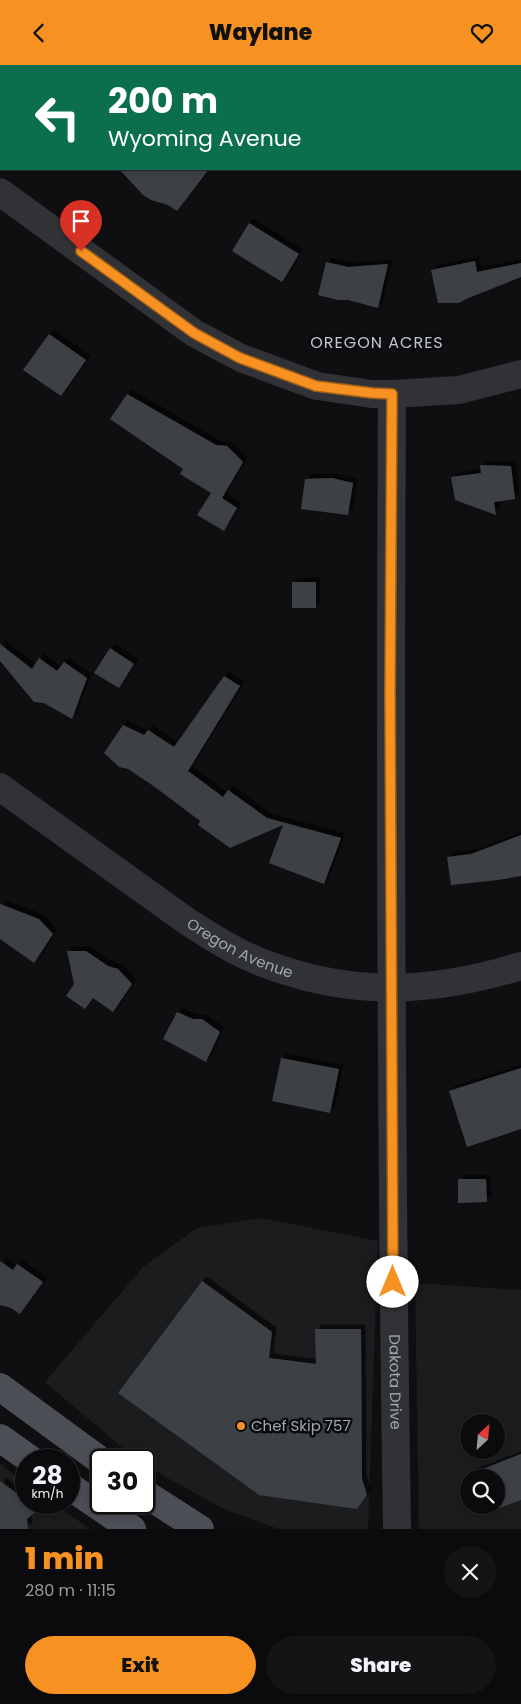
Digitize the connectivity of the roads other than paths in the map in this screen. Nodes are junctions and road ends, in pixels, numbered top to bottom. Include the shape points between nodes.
1 (0, 192) edge
2 (521, 374) edge
3 (392, 394) junction
4 (0, 787) edge
5 (521, 965) edge
6 (392, 988) junction
7 (0, 1387) edge
8 (0, 1438) edge
9 (16, 1449) edge
10 (90, 1453) edge
11 (80, 1494) edge
12 (155, 1500) edge
13 (132, 1529) edge
14 (200, 1529) edge
15 (397, 1529) edge

1 - 3 street via 194,333 240,358 316,386
2 - 3 street via 459,390
3 - 6 street, Dakota Drive
4 - 6 street, Oregon Avenue via 188,922 257,961 342,984
5 - 6 street, Oregon Avenue via 488,976 442,985
6 - 15 street, Dakota Drive
7 - 10 main road
8 - 9 main road
11 - 13 main road
12 - 14 main road

